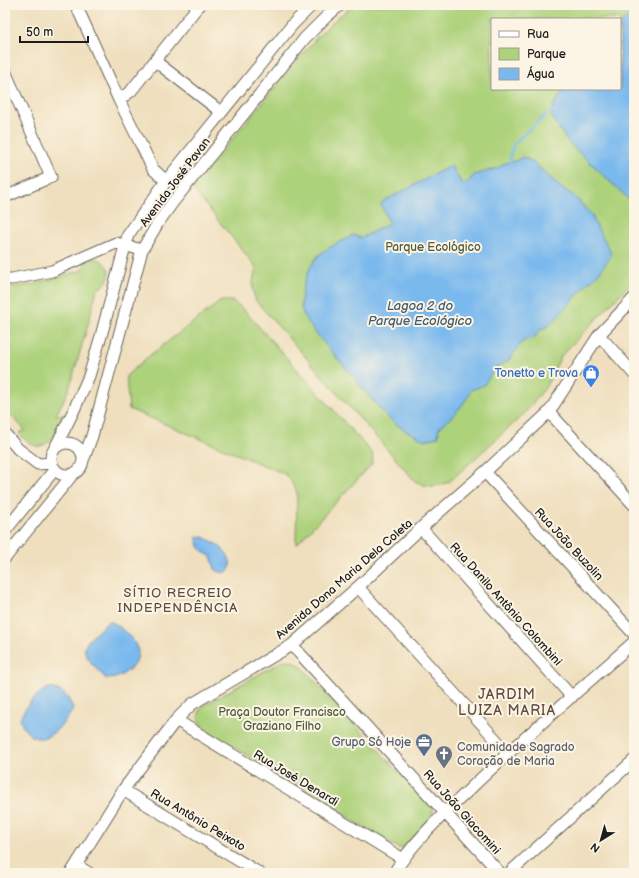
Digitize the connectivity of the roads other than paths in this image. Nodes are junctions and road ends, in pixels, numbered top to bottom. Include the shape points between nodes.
1 (76, 5) edge
2 (199, 5) edge
3 (312, 5) edge
4 (340, 5) edge
5 (155, 61) junction
6 (5, 70) edge
7 (16, 95) junction
8 (5, 99) edge
9 (119, 100) junction
10 (221, 112) junction
11 (166, 181) junction
12 (5, 197) edge
13 (125, 244) junction
14 (142, 250) junction
15 (5, 279) edge
16 (634, 298) edge
17 (599, 335) junction
18 (634, 374) edge
19 (549, 412) junction
20 (5, 434) edge
21 (55, 448) junction
22 (84, 458) junction
23 (53, 466) junction
24 (485, 472) junction
25 (73, 474) junction
26 (634, 505) edge
27 (421, 528) junction
28 (5, 531) edge
29 (5, 558) edge
30 (358, 587) junction
31 (634, 634) edge
32 (634, 642) edge
33 (292, 645) junction
34 (572, 697) junction
35 (176, 720) junction
36 (508, 753) junction
37 (634, 760) edge
38 (123, 790) junction
39 (445, 813) junction
40 (403, 859) junction
41 (74, 869) edge
42 (89, 873) edge
43 (259, 873) edge
44 (394, 873) edge
45 (500, 873) edge
46 (509, 873) edge

1 - 9 street
2 - 5 street
3 - 10 street, Avenida José Pavan via 293,24
4 - 14 street, Avenida José Pavan via 305,38 173,202
5 - 9 street via 131,91
5 - 10 street
6 - 7 street
7 - 8 street
7 - 12 street via 51,177
9 - 11 street via 153,169
10 - 11 street, Avenida José Pavan
11 - 13 street, Avenida José Pavan via 128,235
13 - 14 street
13 - 15 street via 116,243 52,271
13 - 21 street, Avenida José Pavan via 89,376
14 - 22 street, Avenida José Pavan
16 - 17 street, Avenida Dona Maria Dela Coleta
17 - 18 street
17 - 19 street, Avenida Dona Maria Dela Coleta
19 - 24 street, Avenida Dona Maria Dela Coleta
19 - 26 street
20 - 23 street via 38,464
21 - 22 street via 64,442 70,442 80,448
21 - 23 street via 51,458
22 - 25 street via 81,468
23 - 25 street via 63,474
23 - 28 street
24 - 27 street, Avenida Dona Maria Dela Coleta
24 - 31 street, Rua João Buzolin
25 - 29 street
27 - 30 street, Avenida Dona Maria Dela Coleta
27 - 34 street, Rua Danilo Antônio Colombini
30 - 33 street, Avenida Dona Maria Dela Coleta
30 - 36 street
32 - 34 street
33 - 35 street, Avenida Dona Maria Dela Coleta via 192,704
33 - 39 street, Rua João Giacomini
34 - 36 street
35 - 38 street, Avenida Dona Maria Dela Coleta
35 - 40 street, Rua José Denardi
36 - 39 street
37 - 46 street
38 - 41 street, Avenida Dona Maria Dela Coleta
38 - 43 street, Rua Antônio Peixoto
39 - 40 street
39 - 45 street, Rua João Giacomini
40 - 44 street
41 - 42 street

